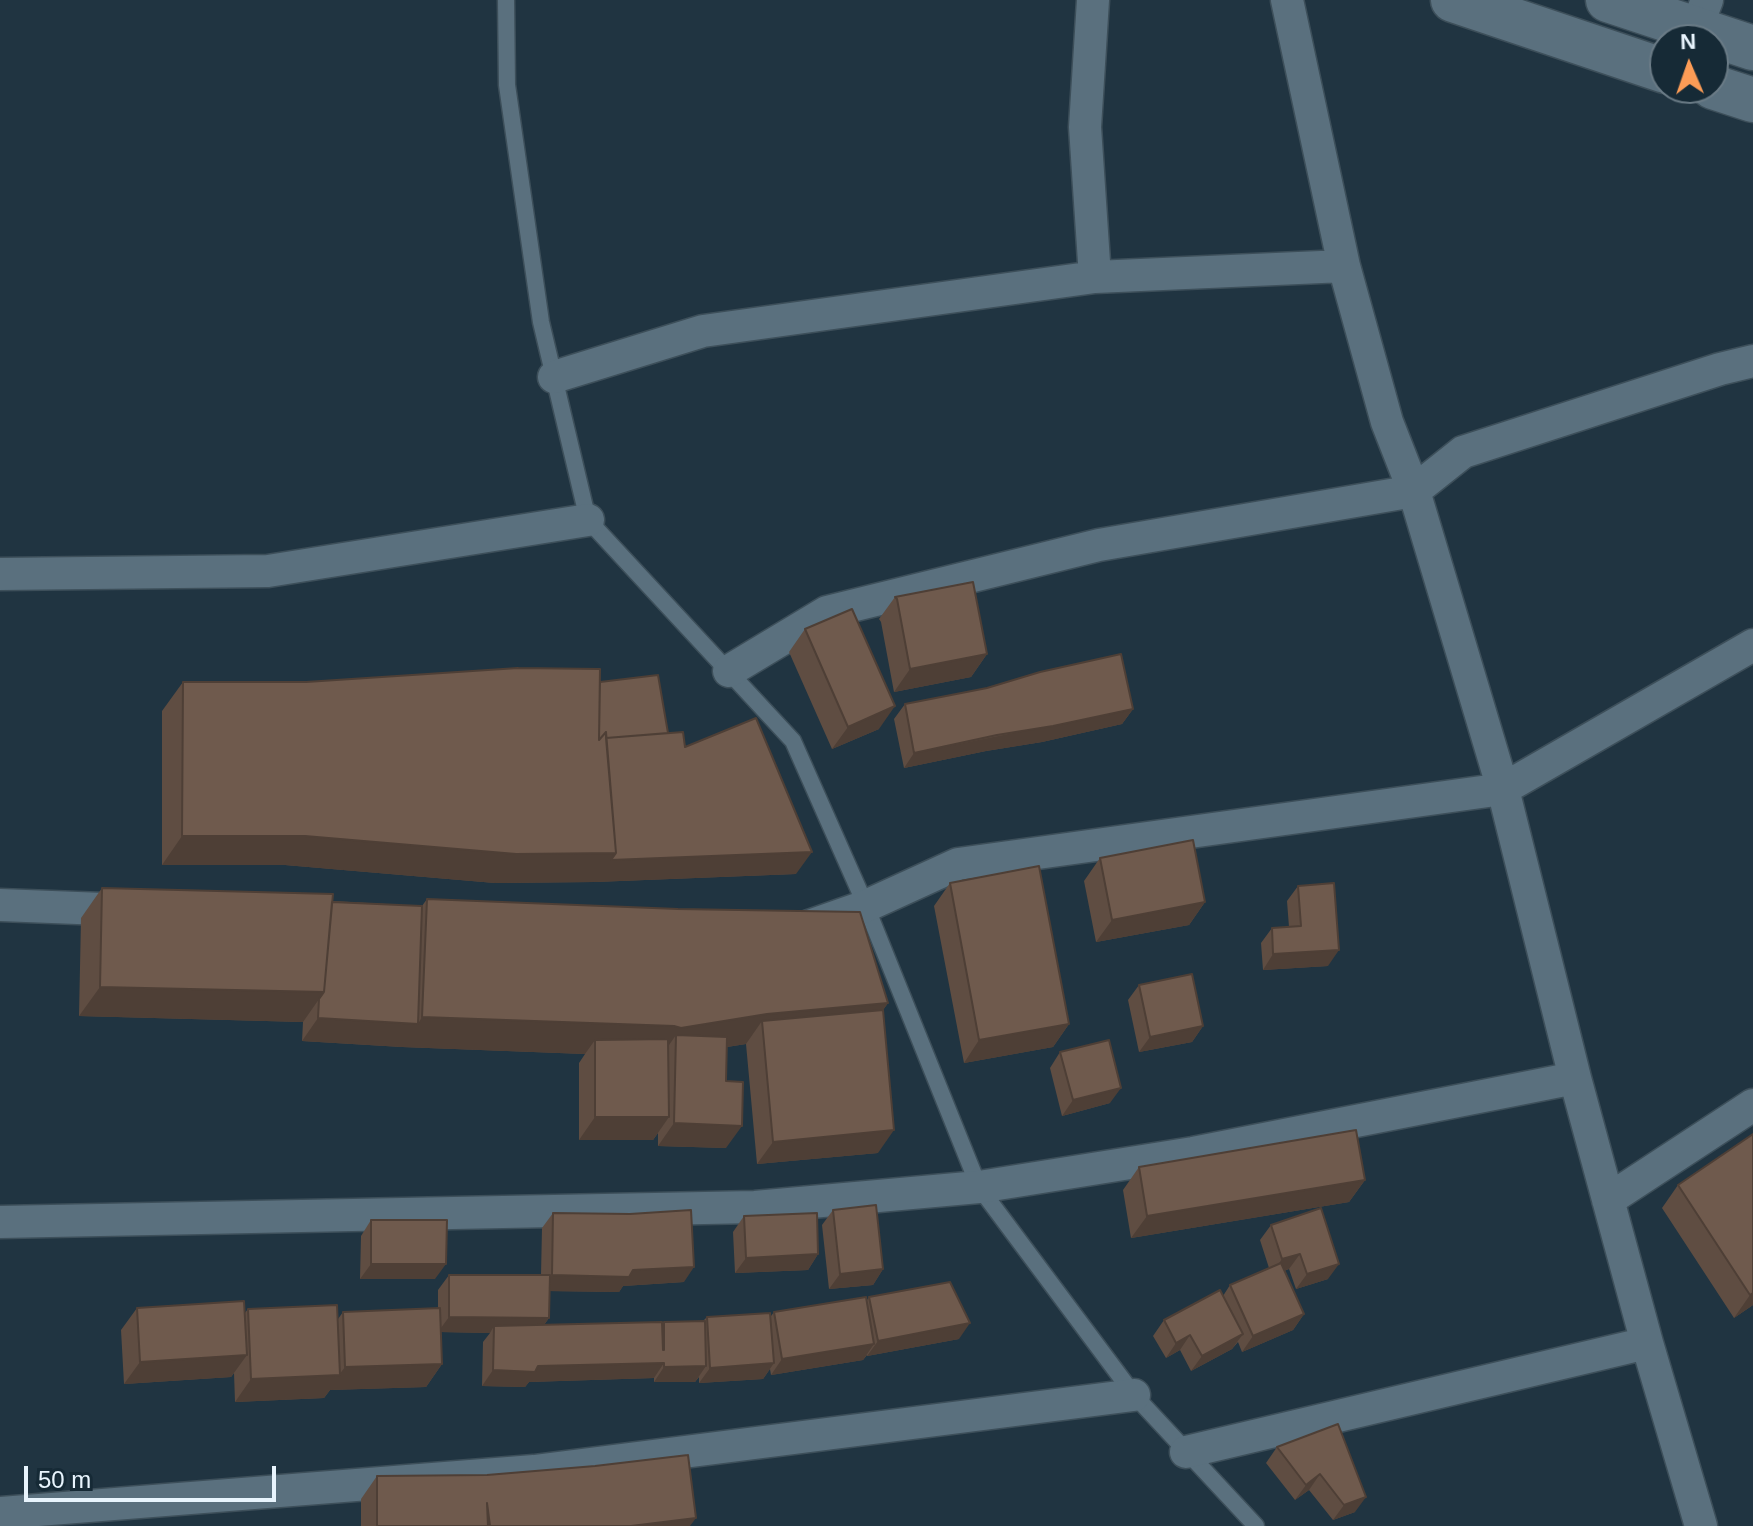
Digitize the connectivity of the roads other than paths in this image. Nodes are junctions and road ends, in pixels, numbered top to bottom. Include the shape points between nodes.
1 (506, 0) edge
2 (1093, 0) edge
3 (1287, 0) edge
4 (1453, 0) edge
5 (1608, 0) edge
6 (1702, 15) edge
7 (1753, 48) edge
8 (1649, 66) edge
9 (1729, 92) edge
10 (1753, 100) edge
11 (1344, 266) junction
12 (1095, 277) junction
13 (1753, 361) edge
14 (554, 377) junction
15 (1414, 491) junction
16 (588, 520) junction
17 (0, 574) edge
18 (1753, 645) edge
19 (729, 671) junction
20 (1503, 789) junction
21 (0, 905) edge
22 (866, 906) junction
23 (157, 911) edge
24 (784, 935) edge
25 (1575, 1078) junction
26 (1753, 1105) edge
27 (979, 1187) junction
28 (1608, 1200) junction
29 (0, 1222) edge
30 (1647, 1343) junction
31 (1134, 1395) junction
32 (1186, 1452) junction
33 (0, 1513) edge
34 (1256, 1526) edge
35 (1701, 1526) edge

1 - 14 lane via 507,85 541,322
2 - 12 street via 1085,127
3 - 11 street
4 - 8 main road
5 - 6 main road
6 - 7 main road
9 - 10 main road
11 - 12 street
11 - 15 street via 1387,422
12 - 14 street via 703,331
13 - 15 street via 1463,452
14 - 16 lane
15 - 19 street via 1099,545 827,612
15 - 20 street
16 - 17 street via 268,571
16 - 19 lane
18 - 20 street
19 - 22 lane via 793,741
20 - 22 street via 958,864
20 - 25 street
21 - 23 street
22 - 24 street
22 - 27 lane
25 - 27 street via 1193,1153
25 - 28 street
26 - 28 street
27 - 29 street via 755,1207
27 - 31 lane
28 - 30 street
30 - 32 street
30 - 35 street
31 - 32 lane
31 - 33 street via 534,1471
32 - 34 lane

